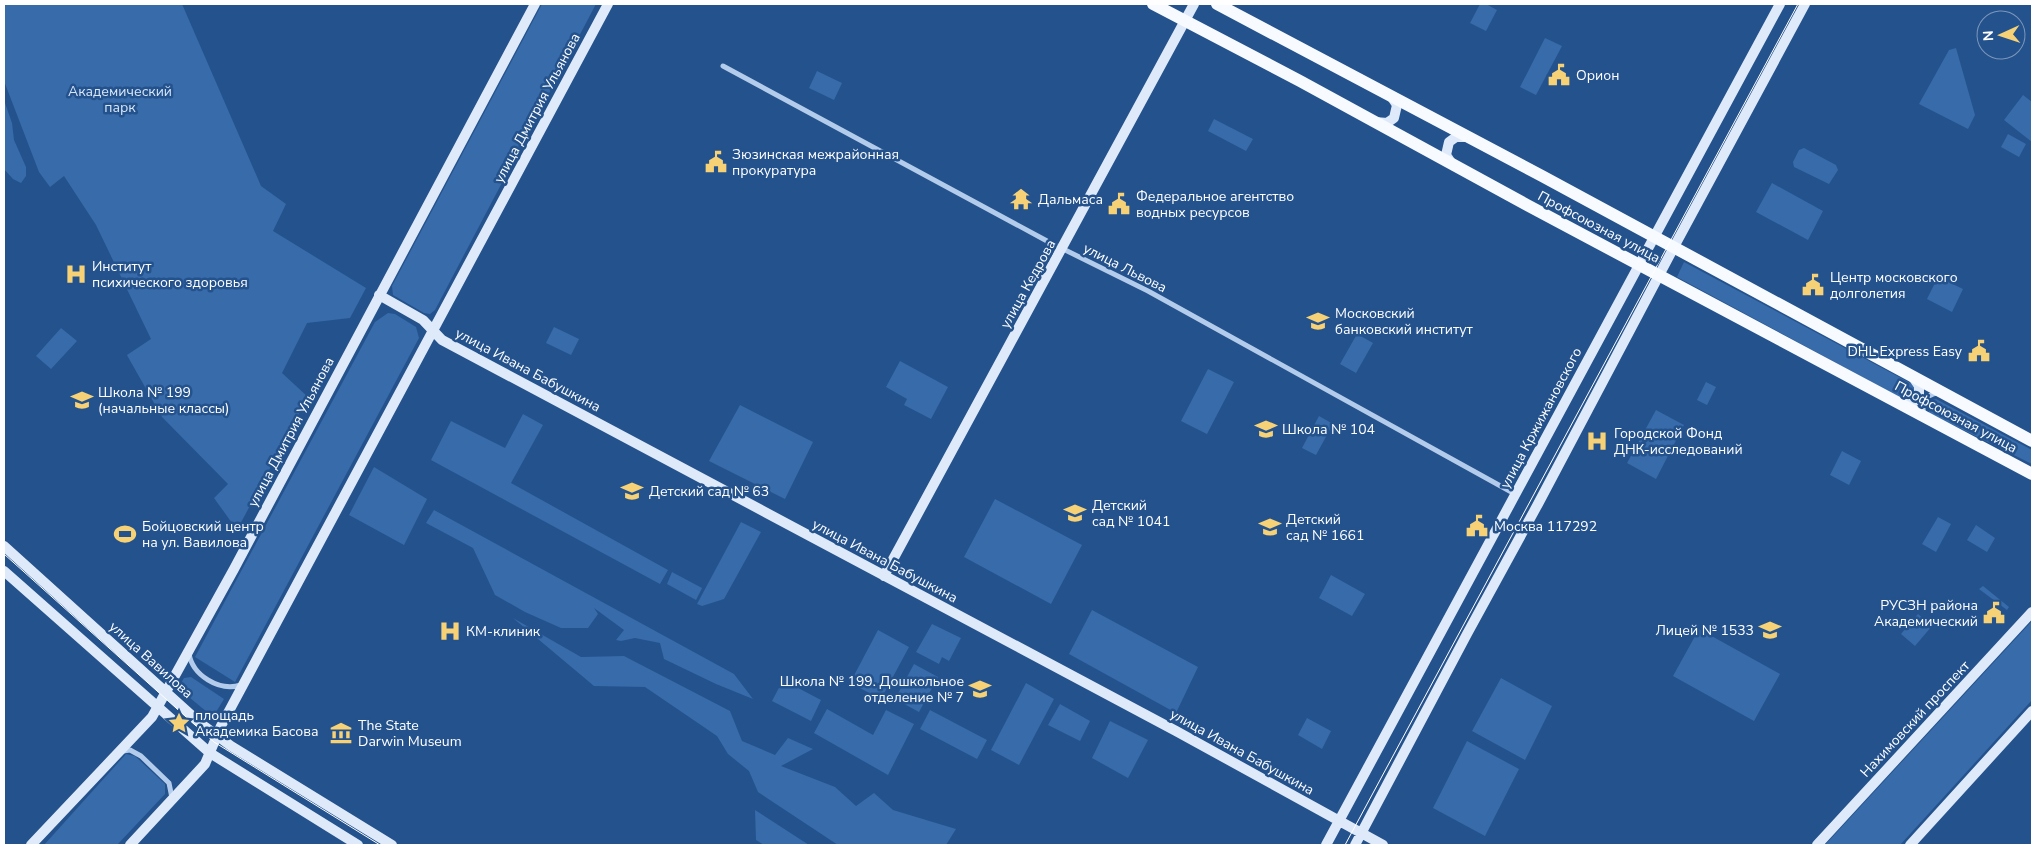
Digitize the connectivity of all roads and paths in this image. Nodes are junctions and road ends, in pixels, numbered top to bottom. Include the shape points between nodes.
1 (535, 4) edge
2 (608, 4) edge
3 (1153, 4) edge
4 (1194, 4) edge
5 (1217, 4) edge
6 (1806, 4) edge
7 (1776, 5) edge
8 (1185, 21) junction
9 (723, 66) dead end
10 (1389, 95) junction
11 (1374, 122) junction
12 (1469, 138) junction
13 (1454, 165) junction
14 (1654, 237) junction
15 (1674, 247) junction
16 (1062, 249) junction
17 (1639, 265) junction
18 (1659, 275) junction
19 (378, 295) junction
20 (433, 330) junction
21 (1912, 376) junction
22 (1946, 395) junction
23 (1897, 403) junction
24 (1927, 419) junction
25 (2032, 441) edge
26 (2032, 474) edge
27 (1515, 494) junction
28 (4, 546) edge
29 (4, 571) edge
30 (884, 576) junction
31 (2032, 612) edge
32 (189, 650) junction
33 (244, 684) junction
34 (167, 692) junction
35 (158, 707) junction
36 (2032, 711) edge
37 (217, 736) junction
38 (210, 752) junction
39 (118, 754) junction
40 (172, 801) junction
41 (1339, 820) junction
42 (1361, 833) junction
43 (31, 845) edge
44 (130, 845) edge
45 (358, 845) edge
46 (392, 845) edge
47 (1326, 845) edge
48 (1355, 845) edge
49 (1383, 845) edge
50 (1817, 845) edge
51 (1910, 845) edge

1 - 19 street, улица Дмитрия Ульянова
2 - 20 street, улица Дмитрия Ульянова
3 - 8 main road, Профсоюзная улица
4 - 8 street, улица Кедрова
5 - 10 main road, Профсоюзная улица
6 - 15 street
7 - 14 street, улица Кржижановского
8 - 11 main road, Профсоюзная улица
8 - 16 street, улица Кедрова
9 - 16 street, улица Львова
10 - 11 street via 1397,105 1394,118 1383,124
10 - 12 main road, Профсоюзная улица
11 - 13 main road, Профсоюзная улица
12 - 13 street via 1456,137 1449,142 1446,154
12 - 14 main road, Профсоюзная улица
13 - 17 main road, Профсоюзная улица
14 - 15 main road, Профсоюзная улица
14 - 17 street, улица Кржижановского
15 - 18 street
15 - 21 main road, Профсоюзная улица
16 - 27 street, улица Львова via 1148,291
16 - 30 street, улица Кедрова
17 - 18 main road, Профсоюзная улица
17 - 27 street, улица Кржижановского
18 - 23 main road, Профсоюзная улица
18 - 42 street
19 - 20 street, улица Ивана Бабушкина via 423,320
19 - 32 street, улица Дмитрия Ульянова
20 - 30 street, улица Ивана Бабушкина via 442,340
20 - 33 street, улица Дмитрия Ульянова
21 - 22 main road, Профсоюзная улица
21 - 23 street via 1919,386 1919,398 1911,404
22 - 24 street via 1935,393 1926,398 1923,409
22 - 25 main road, Профсоюзная улица
23 - 24 main road, Профсоюзная улица
24 - 26 main road, Профсоюзная улица
27 - 41 street, улица Кржижановского
28 - 34 street, улица Вавилова
29 - 35 street
30 - 41 street, улица Ивана Бабушкина
31 - 50 street, Нахимовский проспект
32 - 33 street via 194,667 207,679 228,687
32 - 34 street, улица Дмитрия Ульянова
33 - 37 street, улица Дмитрия Ульянова
34 - 35 street, улица Дмитрия Ульянова
34 - 37 street, улица Вавилова
35 - 38 street
35 - 39 street, улица Дмитрия Ульянова
36 - 51 street
37 - 38 street, улица Дмитрия Ульянова
37 - 46 street, улица Вавилова
38 - 40 street, улица Дмитрия Ульянова via 206,764
38 - 45 street
39 - 40 street via 130,750 141,756 169,783
39 - 43 street, улица Дмитрия Ульянова
40 - 44 street, улица Дмитрия Ульянова
41 - 42 street, улица Ивана Бабушкина
41 - 47 street, улица Кржижановского
42 - 48 street
42 - 49 street, улица Ивана Бабушкина

